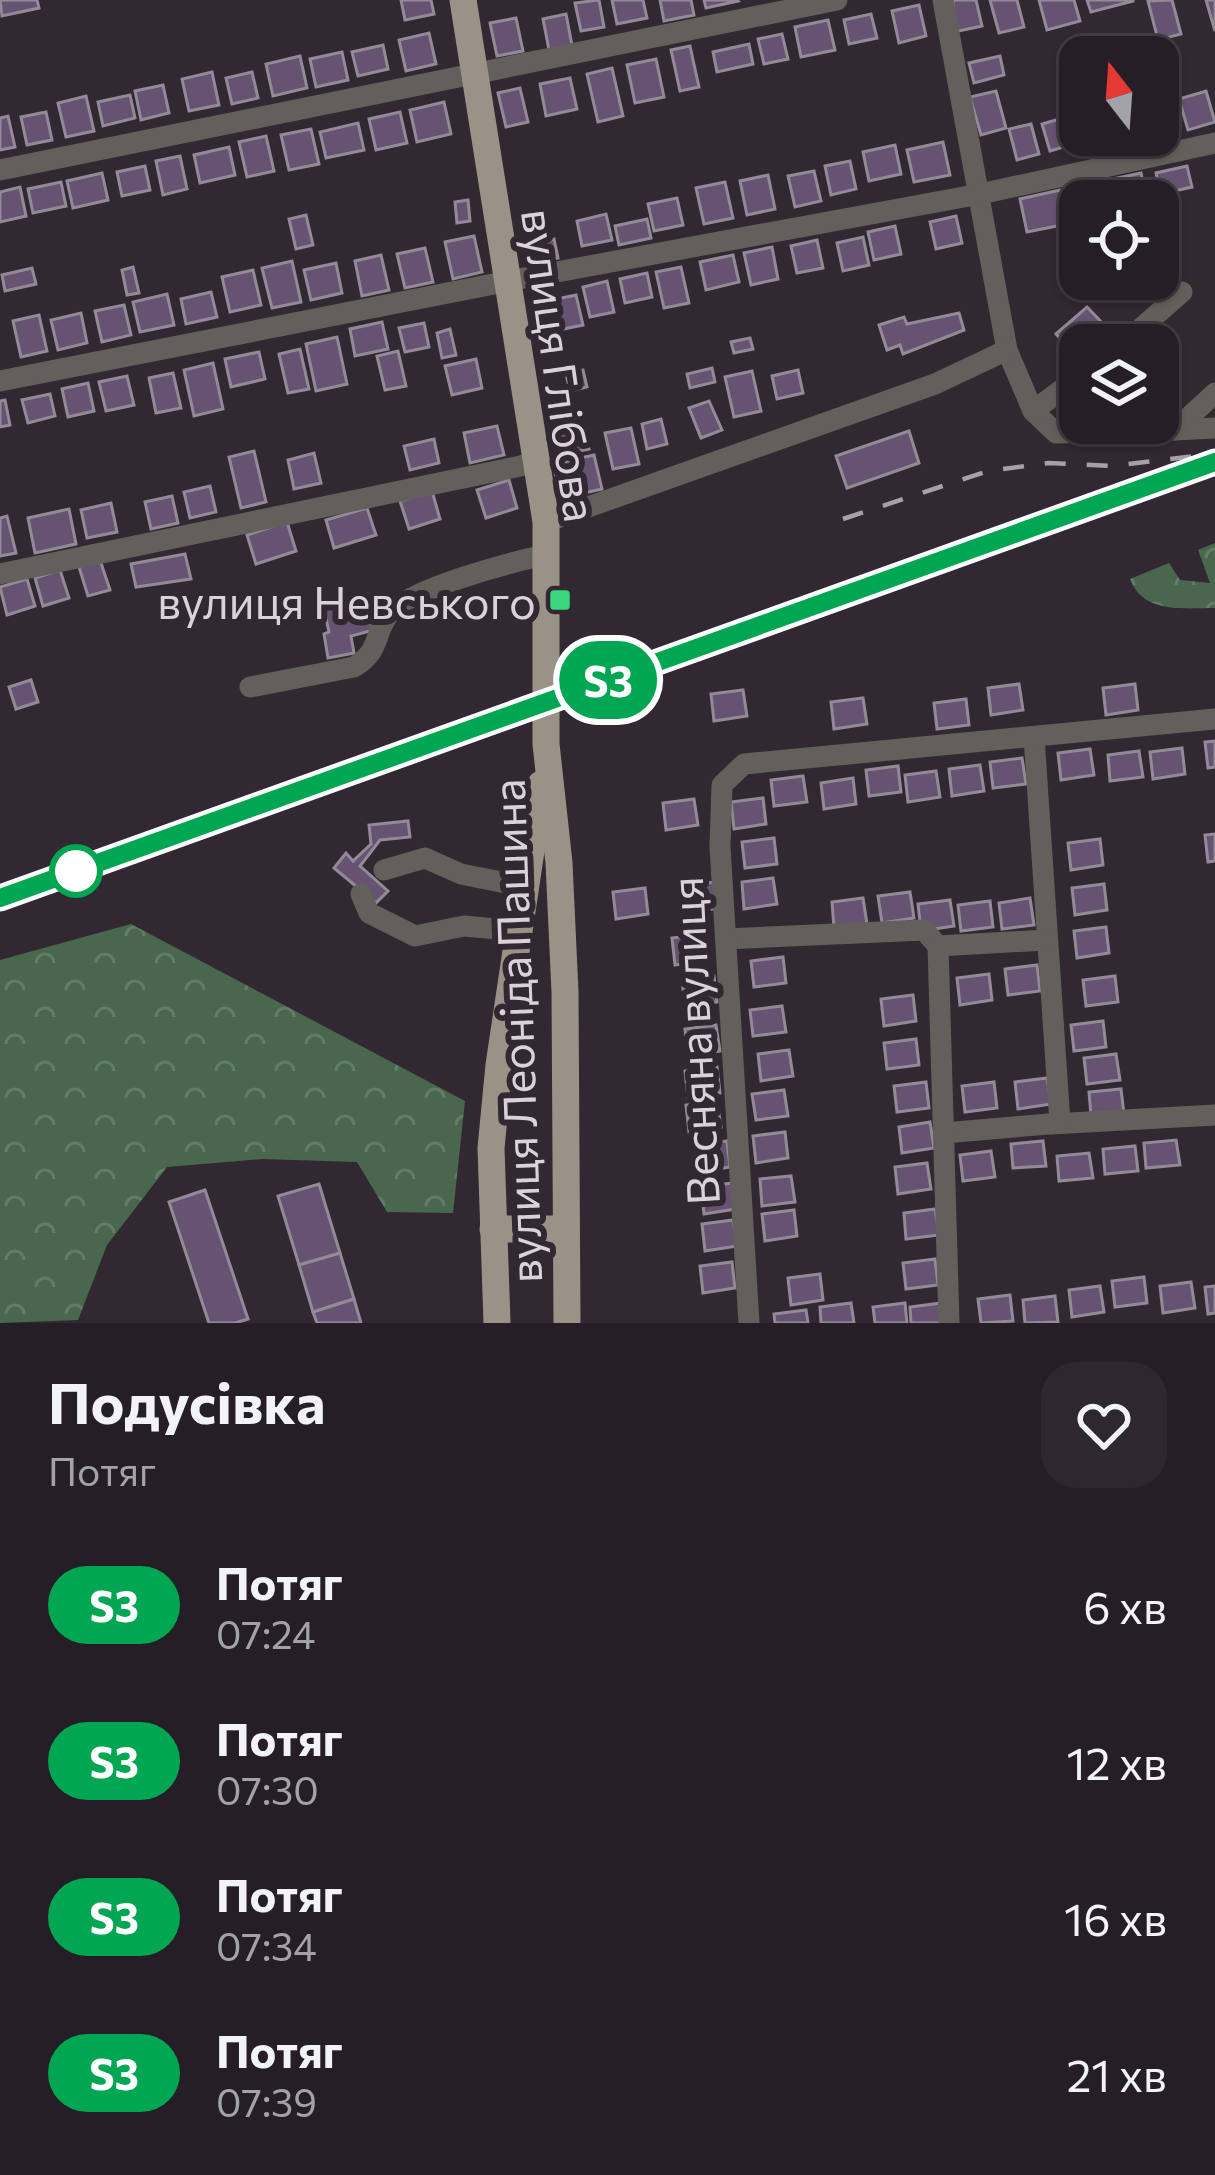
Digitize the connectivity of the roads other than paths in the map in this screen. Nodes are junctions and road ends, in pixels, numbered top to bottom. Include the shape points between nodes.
1 (463, 0) edge
2 (836, 0) edge
3 (943, 0) edge
4 (475, 74) junction
5 (1215, 143) edge
6 (0, 170) edge
7 (980, 194) junction
8 (508, 281) junction
9 (1181, 292) dead end
10 (1145, 324) edge
11 (1007, 350) junction
12 (0, 381) edge
13 (1059, 392) edge
14 (1215, 393) edge
15 (1033, 411) junction
16 (1179, 426) edge
17 (1215, 428) edge
18 (1179, 430) edge
19 (1059, 433) edge
20 (539, 459) junction
21 (546, 523) junction
22 (545, 555) junction
23 (0, 574) edge
24 (250, 688) dead end
25 (1215, 718) edge
26 (1034, 737) junction
27 (546, 744) junction
28 (384, 870) dead end
29 (526, 887) junction
30 (361, 894) dead end
31 (519, 931) junction
32 (726, 939) junction
33 (1046, 940) junction
34 (938, 946) junction
35 (1215, 1115) edge
36 (1051, 1124) junction
37 (944, 1133) junction
38 (493, 1229) junction
39 (565, 1229) junction
40 (496, 1323) edge
41 (567, 1323) edge
42 (749, 1323) edge
43 (950, 1323) edge

1 - 4 main road, вулиця Глібова
2 - 4 street
3 - 7 street
4 - 6 street
4 - 8 main road, вулиця Глібова
5 - 7 street
7 - 8 street
7 - 11 street
8 - 12 street
8 - 20 main road, вулиця Глібова
9 - 10 street
11 - 15 street
11 - 21 street via 935,384
13 - 15 street
14 - 16 street
15 - 19 street
17 - 18 street
20 - 21 main road, вулиця Глібова
20 - 23 street
21 - 22 main road, вулиця Глібова
22 - 24 street via 409,597 388,616 369,658 354,667
22 - 27 main road, вулиця Глібова
25 - 26 street
26 - 32 street, Весняна вулиця via 744,764 722,784
26 - 33 street
27 - 29 main road, вулиця Леоніда Пашина
27 - 39 main road, вулиця Леоніда Пашина via 565,992
28 - 29 street via 425,858
29 - 31 main road, вулиця Леоніда Пашина
30 - 31 street via 369,913 416,936 464,926
31 - 38 main road, вулиця Леоніда Пашина via 495,1106
32 - 34 street via 924,930
32 - 42 street, Весняна вулиця
33 - 34 street
33 - 36 street via 1060,1124
34 - 37 street
35 - 36 street
36 - 37 street
37 - 43 street
38 - 39 main road
38 - 40 main road, вулиця Леоніда Пашина
39 - 41 main road, вулиця Леоніда Пашина

